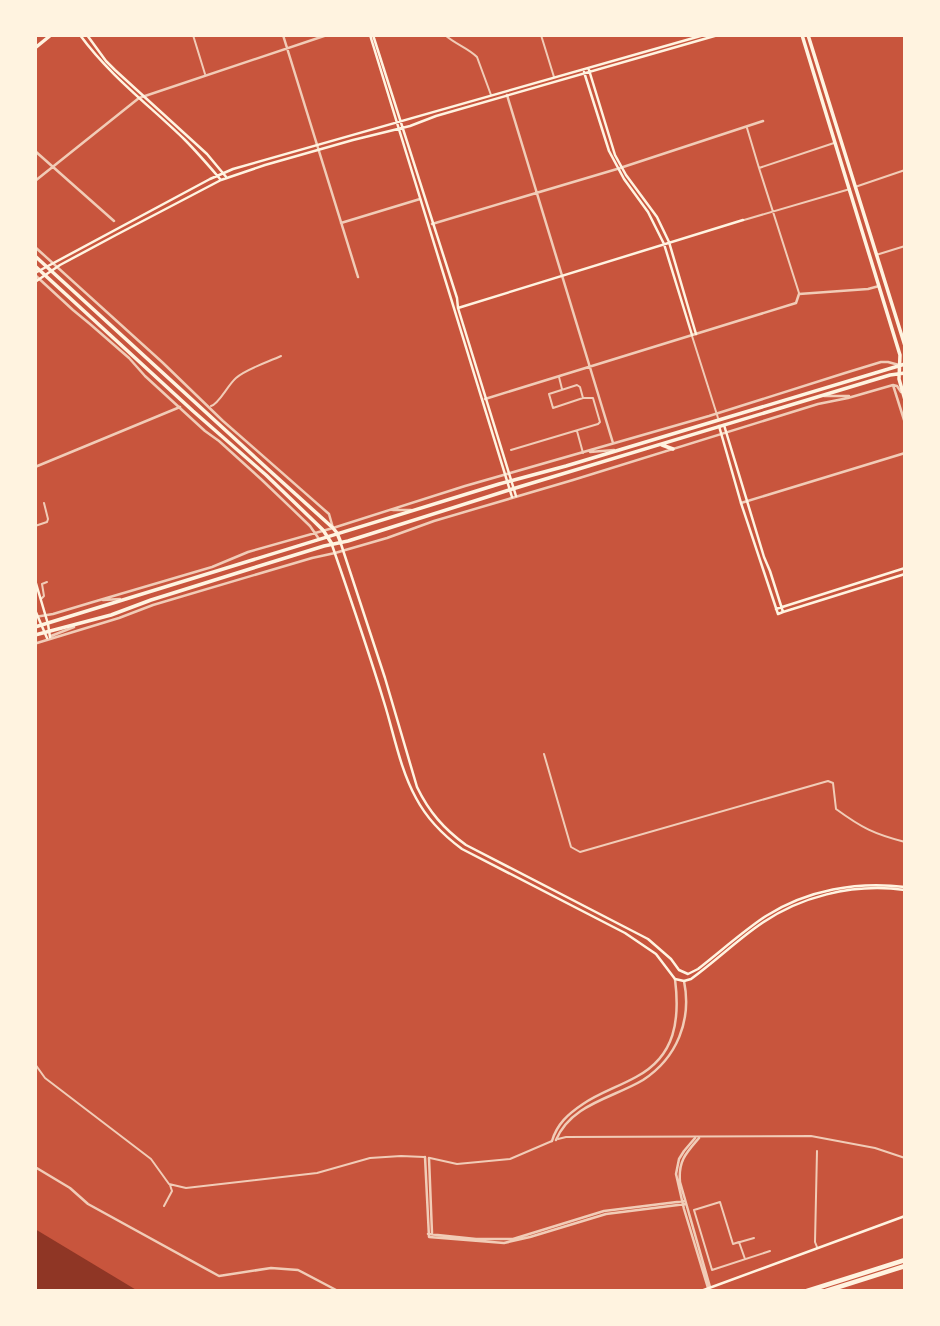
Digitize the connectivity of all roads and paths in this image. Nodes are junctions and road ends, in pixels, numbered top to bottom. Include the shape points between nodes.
1 (51, 35) edge
2 (80, 35) edge
3 (87, 35) edge
4 (193, 35) edge
5 (283, 35) edge
6 (327, 35) edge
7 (372, 35) edge
8 (445, 35) edge
9 (541, 35) edge
10 (704, 35) edge
11 (718, 35) edge
12 (802, 35) edge
13 (808, 35) edge
14 (35, 48) edge
15 (286, 48) junction
16 (586, 71) junction
17 (205, 75) junction
18 (554, 78) junction
19 (506, 94) junction
20 (491, 96) junction
21 (141, 97) junction
22 (763, 121) dead end
23 (399, 122) junction
24 (403, 127) junction
25 (746, 127) junction
26 (398, 128) junction
27 (835, 142) junction
28 (318, 148) junction
29 (35, 151) edge
30 (52, 167) junction
31 (619, 168) junction
32 (759, 168) junction
33 (905, 170) edge
34 (223, 173) junction
35 (217, 176) junction
36 (227, 178) junction
37 (221, 180) junction
38 (35, 181) edge
39 (852, 188) junction
40 (536, 192) junction
41 (420, 199) junction
42 (773, 211) junction
43 (743, 220) joint
44 (114, 221) dead end
45 (341, 223) junction
46 (430, 225) junction
47 (669, 242) junction
48 (664, 244) junction
49 (905, 246) edge
50 (35, 247) edge
51 (876, 255) junction
52 (35, 256) edge
53 (35, 266) edge
54 (55, 266) junction
55 (47, 267) junction
56 (52, 271) junction
57 (37, 273) edge
58 (45, 275) junction
59 (562, 276) junction
60 (358, 277) dead end
61 (39, 279) junction
62 (35, 282) edge
63 (879, 286) junction
64 (799, 294) junction
65 (99, 305) junction
66 (456, 309) junction
67 (108, 322) junction
68 (126, 331) junction
69 (122, 334) junction
70 (694, 335) junction
71 (115, 337) junction
72 (905, 346) edge
73 (281, 356) dead end
74 (129, 358) junction
75 (905, 364) edge
76 (899, 365) junction
77 (590, 367) junction
78 (905, 373) edge
79 (899, 374) junction
80 (559, 377) junction
81 (893, 385) junction
82 (562, 390) junction
83 (858, 395) junction
84 (821, 397) junction
85 (904, 397) edge
86 (583, 398) junction
87 (484, 399) junction
88 (180, 407) junction
89 (209, 408) junction
90 (716, 413) junction
91 (719, 419) junction
92 (223, 421) junction
93 (905, 423) edge
94 (722, 425) junction
95 (576, 430) junction
96 (227, 432) junction
97 (724, 433) junction
98 (613, 444) junction
99 (660, 444) junction
100 (673, 449) junction
101 (511, 450) dead end
102 (621, 450) junction
103 (583, 453) junction
104 (905, 453) edge
105 (243, 454) junction
106 (35, 467) edge
107 (252, 471) junction
108 (506, 474) junction
109 (509, 482) junction
110 (511, 489) junction
111 (514, 497) junction
112 (747, 501) junction
113 (44, 503) dead end
114 (741, 503) junction
115 (390, 510) junction
116 (417, 510) junction
117 (35, 526) edge
118 (333, 528) junction
119 (323, 530) junction
120 (315, 532) junction
121 (337, 534) junction
122 (329, 536) junction
123 (320, 539) junction
124 (341, 543) junction
125 (332, 545) junction
126 (343, 551) junction
127 (335, 553) junction
128 (905, 568) edge
129 (195, 572) junction
130 (219, 572) junction
131 (905, 574) edge
132 (35, 580) edge
133 (47, 582) dead end
134 (40, 599) junction
135 (126, 599) junction
136 (93, 602) junction
137 (35, 610) edge
138 (783, 610) junction
139 (46, 615) junction
140 (36, 617) edge
141 (48, 624) junction
142 (41, 626) junction
143 (35, 627) edge
144 (35, 635) edge
145 (48, 635) junction
146 (36, 643) edge
147 (544, 754) dead end
148 (905, 842) edge
149 (905, 888) edge
150 (675, 979) junction
151 (684, 981) junction
152 (35, 1064) edge
153 (697, 1138) junction
154 (554, 1140) junction
155 (817, 1151) dead end
156 (427, 1158) junction
157 (905, 1158) edge
158 (35, 1167) edge
159 (169, 1184) junction
160 (684, 1203) junction
161 (164, 1206) dead end
162 (905, 1216) edge
163 (703, 1238) junction
164 (754, 1238) dead end
165 (696, 1240) junction
166 (739, 1242) junction
167 (817, 1248) junction
168 (770, 1251) dead end
169 (745, 1259) junction
170 (905, 1260) edge
171 (905, 1266) edge
172 (709, 1287) junction
173 (338, 1291) edge
174 (701, 1291) edge
175 (807, 1291) edge
176 (826, 1291) edge

1 - 14 main road
2 - 21 main road via 107,68
3 - 21 main road
4 - 17 street
5 - 15 street
6 - 15 street
7 - 23 main road
8 - 20 street via 477,57
9 - 18 street
10 - 16 main road
11 - 16 main road
12 - 27 main road
13 - 39 main road
15 - 17 street
15 - 28 street
16 - 18 main road
16 - 19 main road
16 - 31 main road
17 - 21 street
18 - 19 main road
19 - 20 main road
19 - 24 main road
19 - 40 street
20 - 23 main road
21 - 30 street
21 - 34 main road
21 - 35 main road
22 - 25 street
23 - 24 main road
23 - 26 main road
23 - 28 main road
24 - 26 main road
24 - 46 main road
25 - 31 street
25 - 32 street
26 - 28 main road
26 - 41 main road
27 - 32 street
27 - 39 main road
28 - 34 main road
28 - 36 main road
28 - 45 street
29 - 30 street
30 - 38 street
30 - 44 street
31 - 40 street
31 - 47 main road via 649,204
31 - 48 main road
32 - 42 street
33 - 39 street
34 - 35 main road
34 - 36 main road
35 - 37 main road
35 - 54 main road
36 - 37 main road
37 - 54 main road
39 - 42 street
39 - 51 main road
39 - 63 main road
40 - 46 street
40 - 59 street
41 - 45 street
41 - 46 main road
42 - 43 street
42 - 64 street
43 - 47 main road
45 - 60 street
46 - 66 main road via 457,298
47 - 48 main road
47 - 70 main road
48 - 59 main road
48 - 70 main road
49 - 51 street
50 - 54 street
51 - 72 main road
52 - 55 main road
53 - 57 main road
54 - 55 main road
54 - 56 main road
54 - 65 street
55 - 56 main road
55 - 57 main road
56 - 58 main road
56 - 67 main road
57 - 58 main road
57 - 61 street
58 - 61 main road
58 - 71 main road
59 - 66 main road
59 - 77 street
61 - 62 main road
61 - 74 street
63 - 64 street
63 - 76 main road
64 - 70 street via 796,303
65 - 67 street
65 - 68 street
66 - 87 main road
67 - 69 main road
68 - 69 street
68 - 89 street
69 - 96 main road
70 - 77 street
70 - 90 street
71 - 74 street
71 - 105 main road
73 - 89 street via 239,375
74 - 88 street
75 - 76 main road
76 - 79 main road
76 - 90 street via 881,362
76 - 91 main road
77 - 80 street
77 - 98 street
78 - 79 main road
79 - 84 main road
79 - 85 main road
80 - 82 street
80 - 87 street
81 - 83 street
81 - 85 street
81 - 93 street
82 - 86 street via 577,385
82 - 86 street via 549,394 553,408
83 - 84 street
83 - 97 street
84 - 94 main road
86 - 95 street via 593,398 600,422
87 - 108 main road
88 - 106 street
88 - 107 street
89 - 92 street
90 - 91 street
90 - 98 street
91 - 102 main road
92 - 96 street
92 - 118 street via 329,514
94 - 97 main road
94 - 99 main road
95 - 101 street
95 - 103 street
96 - 118 main road
97 - 100 street
97 - 112 main road
97 - 114 main road
98 - 103 street
99 - 100 main road
99 - 110 main road
100 - 111 street
102 - 103 street
102 - 109 main road
103 - 108 street
104 - 112 street
105 - 107 street
105 - 119 main road
107 - 120 street
108 - 109 main road
108 - 115 street
109 - 110 main road
109 - 116 main road
110 - 111 main road
110 - 124 main road
111 - 126 street
112 - 114 street
112 - 138 main road
113 - 117 street via 47,522
114 - 138 main road via 778,614
115 - 116 street
115 - 118 street
116 - 121 main road
118 - 119 street
118 - 121 main road
119 - 120 street
119 - 122 main road
120 - 123 street
120 - 129 street
121 - 122 main road
121 - 124 main road
122 - 123 main road
122 - 125 main road
123 - 130 main road
124 - 125 main road
124 - 126 main road
125 - 127 main road
125 - 145 main road
126 - 127 street
126 - 149 main road via 423,801 466,845 648,939 688,974 765,917 797,900 855,886
127 - 146 street
127 - 150 main road via 408,783 431,821 462,849 642,943
128 - 138 main road
129 - 130 street
129 - 136 street
130 - 135 main road
131 - 138 main road
132 - 134 main road
133 - 134 street via 42,584 44,596
134 - 139 main road
135 - 136 street
135 - 141 main road
136 - 139 street
137 - 140 main road
139 - 140 street
139 - 141 main road
140 - 142 main road
141 - 142 main road
141 - 145 main road
142 - 143 main road
142 - 145 main road
144 - 145 main road
145 - 146 street
147 - 148 street via 571,847 580,852 828,781 833,783 836,809 860,827
149 - 151 main road via 848,890 790,907
150 - 151 main road
150 - 154 street via 675,1027 661,1055 637,1077 573,1111 561,1122
151 - 154 street via 683,1028 672,1051 643,1079 573,1116
152 - 159 street via 45,1078 151,1158
153 - 154 street
153 - 157 street via 811,1136 875,1147
153 - 160 street via 679,1171
154 - 156 street via 510,1159 457,1164
155 - 167 street
156 - 159 street via 370,1158 317,1173 186,1188
156 - 160 street via 430,1235 513,1242 606,1214
158 - 173 street via 88,1204 219,1276 271,1268 298,1270
159 - 161 street via 172,1191
160 - 165 street
160 - 172 street
162 - 167 main road
163 - 165 street
163 - 166 street via 694,1210 720,1202 733,1244
163 - 169 street via 712,1270
164 - 166 street
165 - 172 street
166 - 169 street
167 - 172 main road
168 - 169 street
170 - 175 highway
171 - 176 highway
172 - 174 main road

